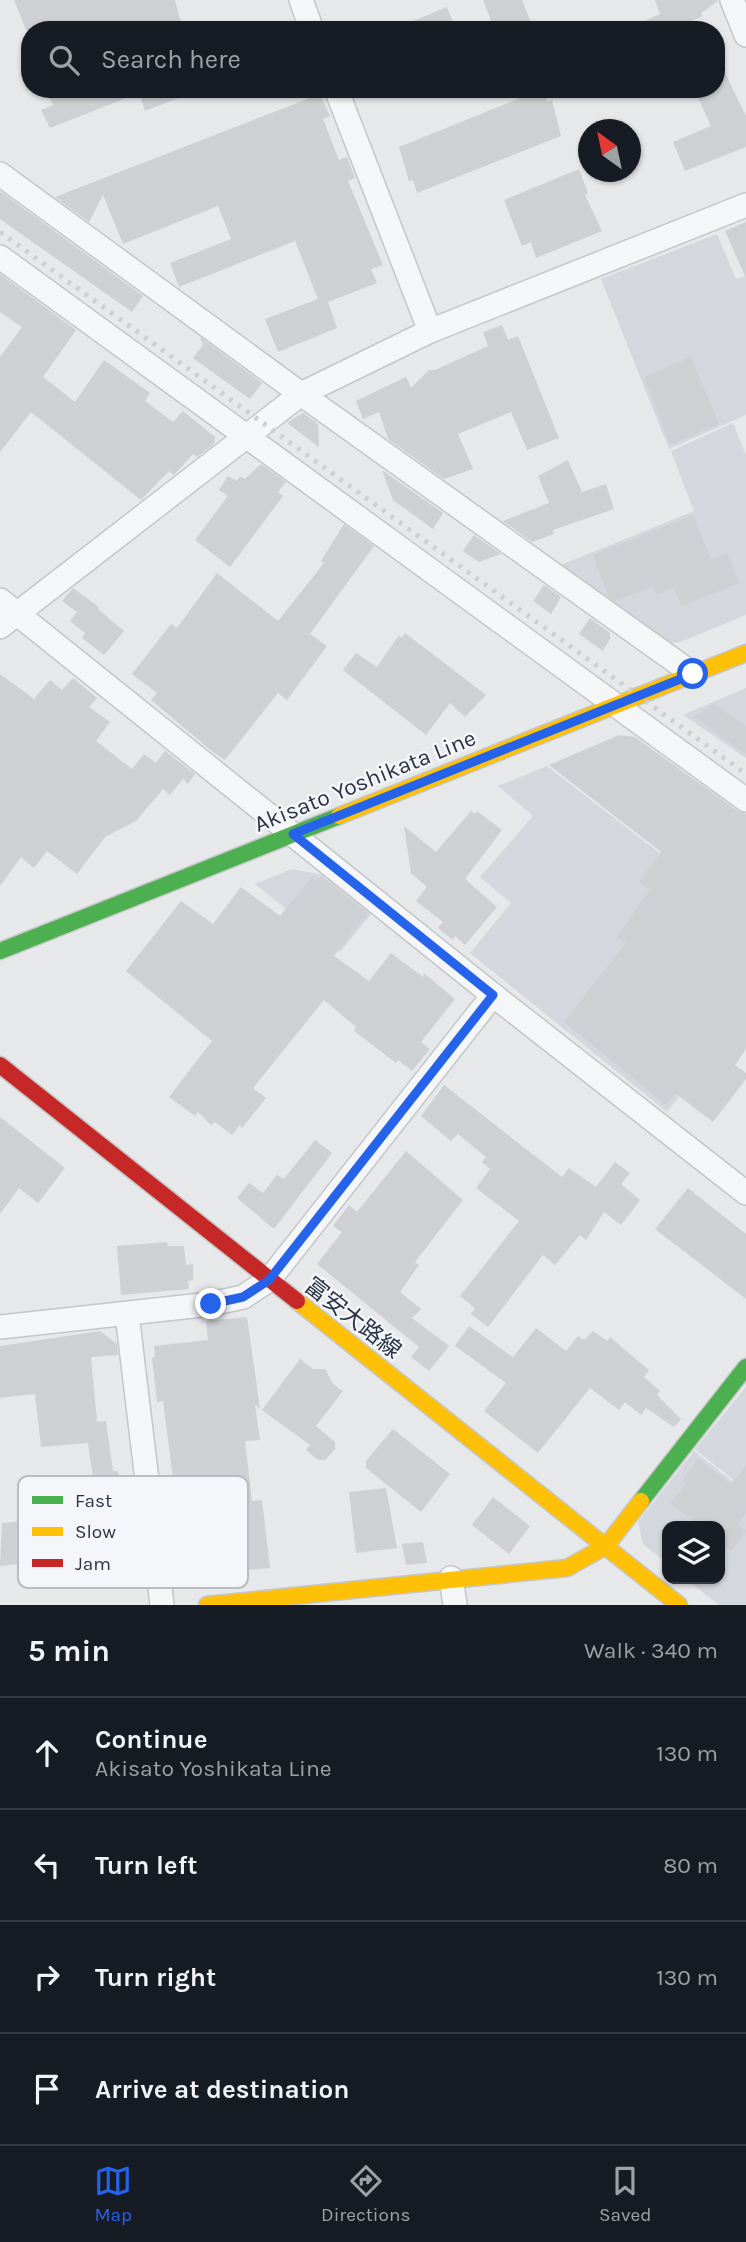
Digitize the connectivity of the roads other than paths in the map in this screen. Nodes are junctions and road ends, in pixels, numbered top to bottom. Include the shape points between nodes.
1 (301, 0) edge
2 (309, 21) edge
3 (339, 98) edge
4 (0, 174) edge
5 (746, 205) edge
6 (0, 257) edge
7 (430, 331) junction
8 (301, 394) junction
9 (246, 438) junction
10 (6, 613) edge
11 (746, 653) edge
12 (693, 674) junction
13 (617, 705) junction
14 (746, 800) edge
15 (293, 834) junction
16 (0, 951) edge
17 (493, 995) junction
18 (0, 1065) edge
19 (746, 1193) edge
20 (269, 1280) junction
21 (127, 1314) junction
22 (0, 1327) edge
23 (746, 1367) edge
24 (146, 1476) edge
25 (606, 1546) junction
26 (452, 1578) junction
27 (207, 1605) edge
28 (456, 1605) edge
29 (679, 1605) edge

1 - 2 street
3 - 7 street
4 - 8 street
5 - 7 street
6 - 9 street
7 - 8 street
8 - 9 street
8 - 12 street
9 - 10 street
9 - 13 street
10 - 15 street
11 - 12 street, Akisato Yoshikata Line
12 - 13 street, Akisato Yoshikata Line
13 - 14 street
13 - 15 street, Akisato Yoshikata Line
15 - 16 street, Akisato Yoshikata Line
15 - 17 street
17 - 19 street
17 - 20 street
18 - 20 street, 富安大路線
20 - 21 street via 229,1301
20 - 25 street, 富安大路線
21 - 22 street
21 - 24 street
23 - 25 street
25 - 26 street via 567,1568
25 - 29 street, 富安大路線
26 - 27 street
26 - 28 street

